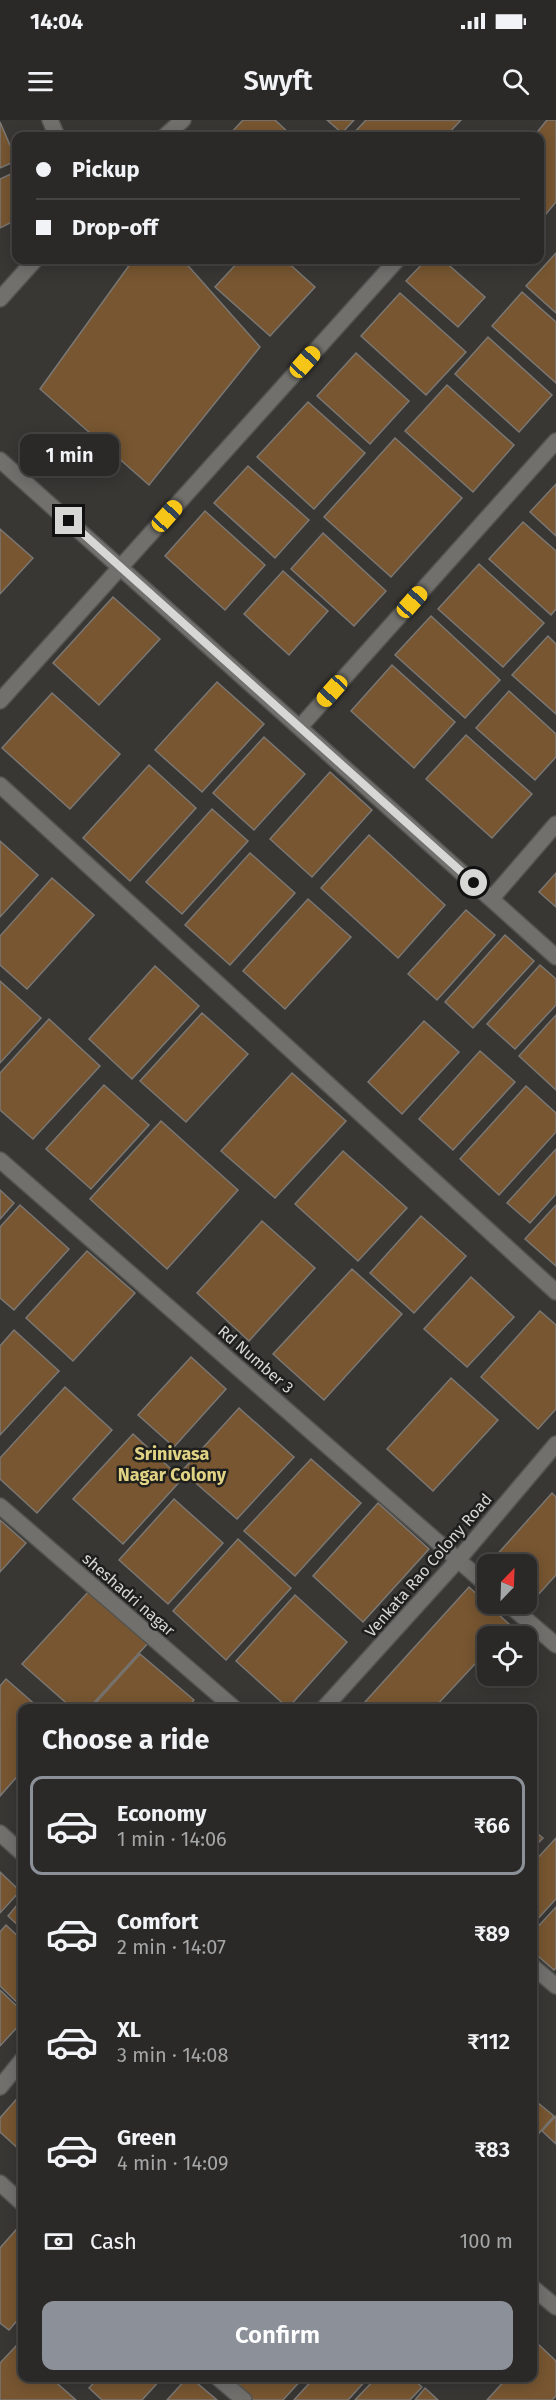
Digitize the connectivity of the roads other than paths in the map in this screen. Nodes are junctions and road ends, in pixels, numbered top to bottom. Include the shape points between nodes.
1 (183, 120) edge
2 (170, 132) edge
3 (31, 264) edge
4 (393, 264) edge
5 (0, 299) edge
6 (556, 441) edge
7 (0, 460) edge
8 (121, 567) junction
9 (0, 701) edge
10 (300, 727) junction
11 (0, 785) edge
12 (556, 824) edge
13 (492, 898) junction
14 (556, 957) edge
15 (0, 1160) edge
16 (556, 1292) edge
17 (556, 1444) edge
18 (0, 1506) edge
19 (458, 1560) junction
20 (477, 1576) edge
21 (519, 1614) edge
22 (556, 1646) edge
23 (229, 1704) edge
24 (328, 1704) edge
25 (0, 1833) edge
26 (18, 1849) edge
27 (537, 1970) edge
28 (556, 1986) edge
29 (18, 2065) edge
30 (0, 2086) edge
31 (0, 2184) edge
32 (18, 2200) edge
33 (537, 2291) edge
34 (556, 2307) edge
35 (223, 2382) edge
36 (244, 2400) edge

1 - 2 street
3 - 5 street
4 - 8 street
6 - 10 street
7 - 8 street
8 - 9 street
8 - 10 street
10 - 13 street
11 - 16 street
12 - 13 street
13 - 14 street
15 - 19 street, Rd Number 3
17 - 19 street, Venkata Rao Colony Road
18 - 23 street, sheshadri nagar
19 - 20 street, Rd Number 3
19 - 24 street, Venkata Rao Colony Road
21 - 22 street
25 - 26 street
27 - 28 street
29 - 30 street
31 - 32 street
33 - 34 street
35 - 36 street

